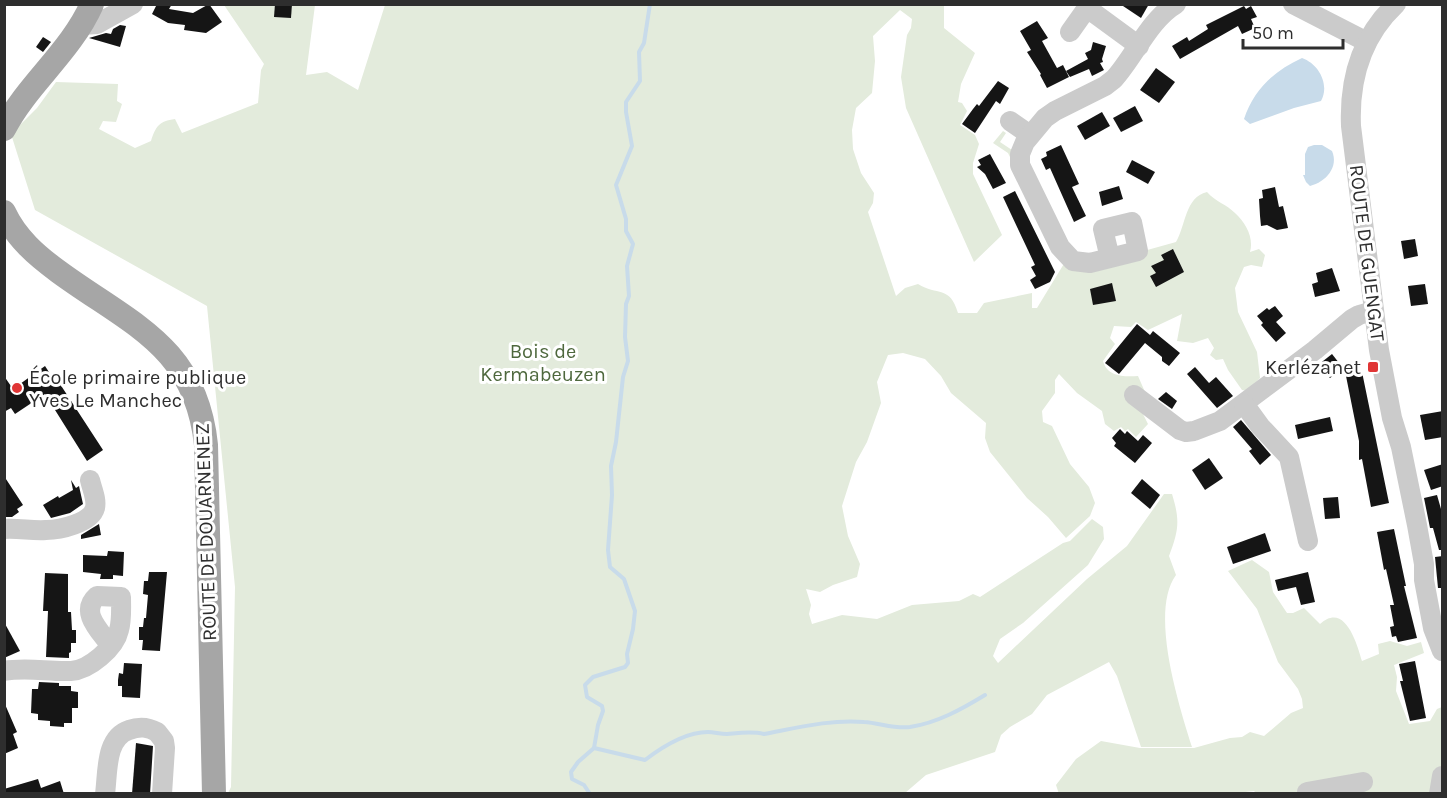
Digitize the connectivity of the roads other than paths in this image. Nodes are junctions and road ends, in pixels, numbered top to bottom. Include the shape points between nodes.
1 (133, 4) edge
2 (1176, 4) edge
3 (1293, 4) edge
4 (1396, 4) edge
5 (1088, 6) edge
6 (87, 15) edge
7 (1070, 32) dead end
8 (1367, 42) junction
9 (1139, 46) junction
10 (1010, 121) dead end
11 (4, 129) edge
12 (1030, 135) junction
13 (4, 212) edge
14 (1110, 258) dead end
15 (1373, 311) junction
16 (1134, 395) dead end
17 (1244, 404) junction
18 (90, 480) dead end
19 (4, 529) edge
20 (1308, 542) dead end
21 (110, 645) dead end
22 (1443, 651) edge
23 (4, 671) edge
24 (1443, 776) edge
25 (1363, 782) dead end
26 (1306, 793) edge
27 (105, 794) edge
28 (162, 794) edge
29 (214, 794) edge
30 (1439, 794) edge

1 - 6 street via 97,24
2 - 9 street via 1164,13
3 - 8 street
4 - 8 street, ROUTE DE GUENGAT
5 - 7 street
5 - 9 street
6 - 11 main road
8 - 15 street, ROUTE DE GUENGAT via 1354,74 1351,113
9 - 12 street via 1110,83 1049,115
10 - 12 street
12 - 14 street via 1020,154 1020,165 1064,254 1078,263
13 - 29 main road, ROUTE DE DOUARNENEZ via 39,257 167,352 184,374 200,408 206,445
15 - 17 street via 1352,319
15 - 22 street, ROUTE DE GUENGAT via 1423,556 1433,628
16 - 17 street via 1185,432 1220,421
17 - 20 street via 1289,457
18 - 19 street via 95,508 77,524 47,531
21 - 23 street via 78,670
24 - 30 street
25 - 26 street
27 - 28 street via 115,741 126,731 139,727 157,732 164,741

